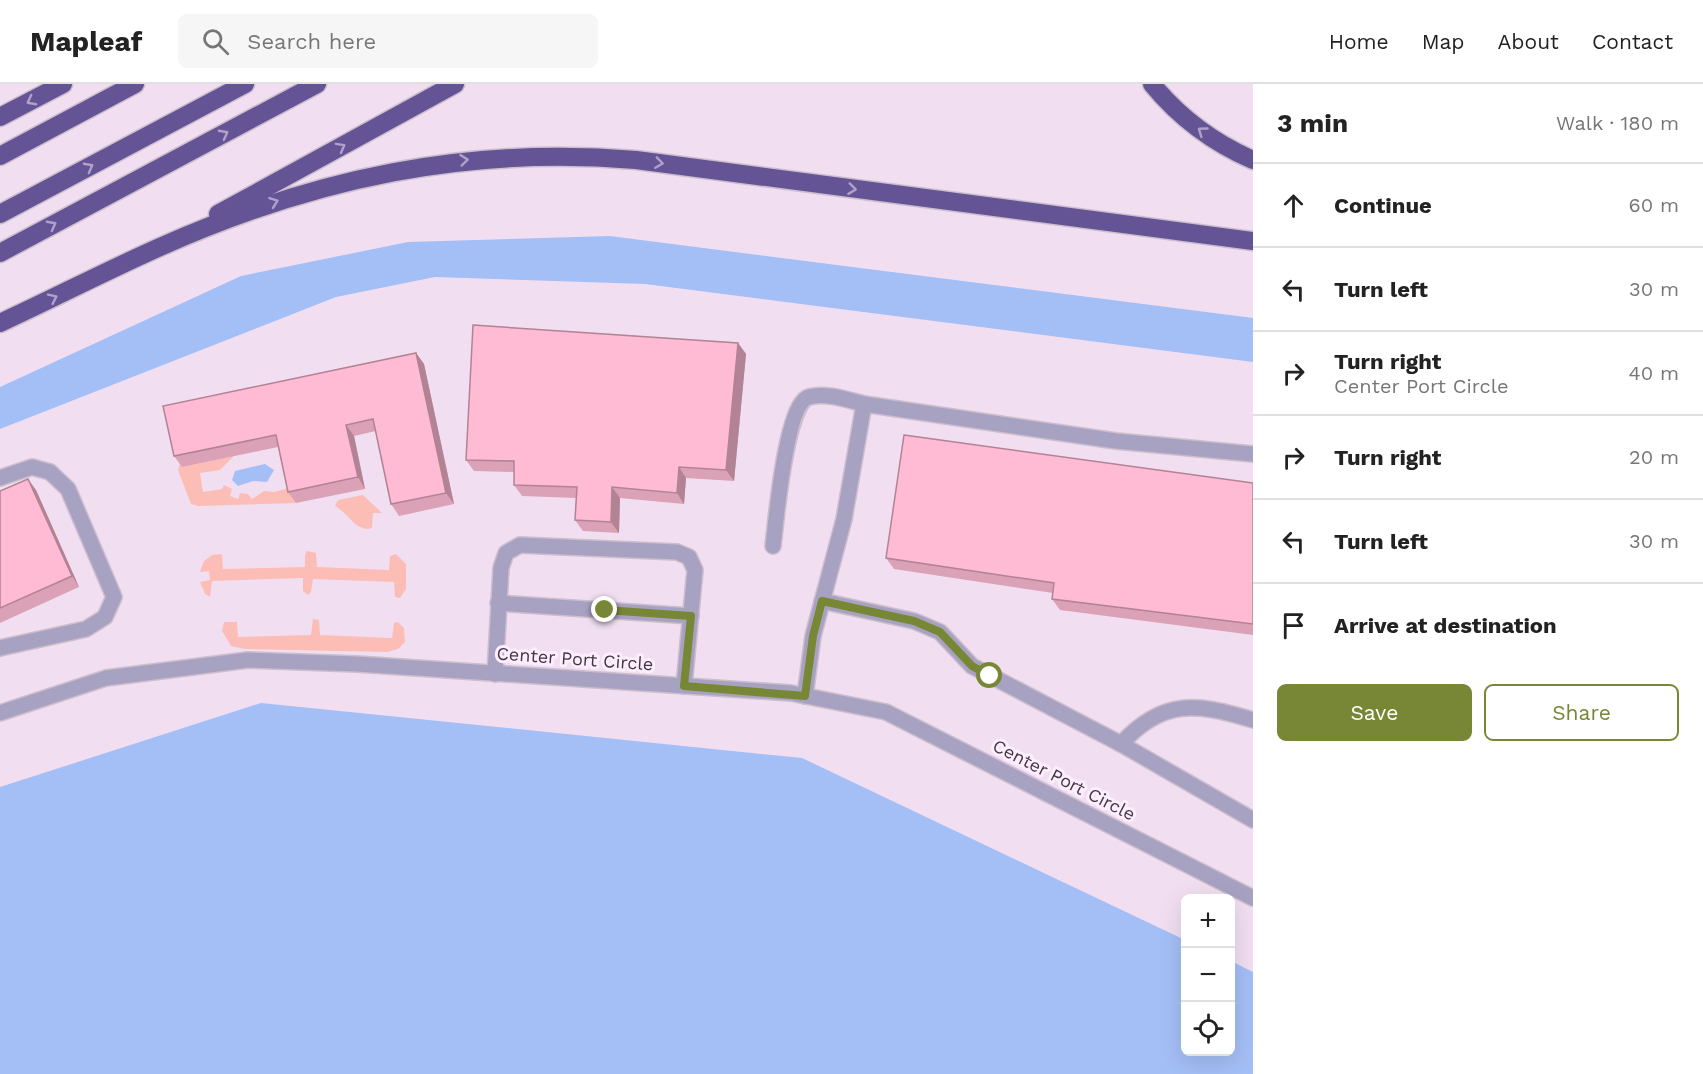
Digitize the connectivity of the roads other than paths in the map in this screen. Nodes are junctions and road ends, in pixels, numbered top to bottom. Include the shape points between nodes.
1 (63, 84) edge
2 (135, 84) edge
3 (245, 84) edge
4 (317, 84) edge
5 (455, 84) edge
6 (1152, 84) edge
7 (0, 117) edge
8 (0, 156) edge
9 (1253, 160) edge
10 (0, 214) edge
11 (1253, 242) edge
12 (161, 246) junction
13 (0, 253) edge
14 (0, 323) edge
15 (864, 404) junction
16 (1253, 454) edge
17 (0, 477) edge
18 (773, 546) dead end
19 (822, 601) junction
20 (498, 603) junction
21 (691, 616) junction
22 (0, 648) edge
23 (495, 674) junction
24 (684, 686) junction
25 (805, 696) junction
26 (0, 713) edge
27 (1253, 720) edge
28 (1121, 744) junction
29 (1253, 820) edge
30 (1253, 898) edge

1 -> 7 highway
2 - 8 highway
10 -> 3 highway
13 -> 4 highway
12 -> 5 highway
9 -> 6 highway via 1198,128
12 -> 11 highway via 282,199 357,178 435,163 559,155 636,160
14 -> 12 highway
15 - 16 street via 1116,441
15 - 18 street via 831,397 808,397 799,404 791,427
15 - 19 street via 844,519
17 - 22 street via 32,467 50,472 68,489 114,597 105,616 86,629
19 - 25 street
19 - 28 street via 914,621 940,632 972,666
20 - 21 street
20 - 21 street via 506,553 520,545 677,552 689,557 695,570
20 - 23 street
21 - 24 street
23 - 24 street, Center Port Circle
23 - 26 street, Center Port Circle via 248,660 106,678
24 - 25 street, Center Port Circle
25 - 30 street, Center Port Circle via 886,712
27 - 28 street via 1197,707 1158,713 1138,725
28 - 29 street

